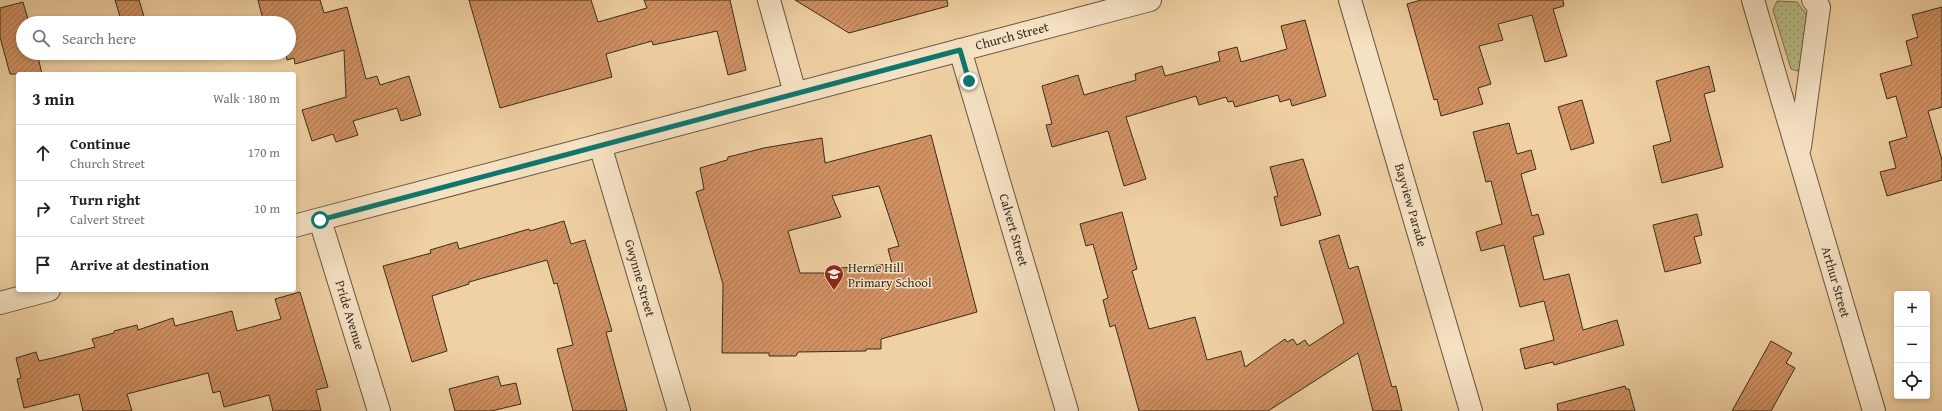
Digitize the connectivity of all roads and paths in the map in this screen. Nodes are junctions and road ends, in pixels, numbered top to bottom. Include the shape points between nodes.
1 (769, 0) edge
2 (1150, 0) edge
3 (1350, 0) edge
4 (1753, 0) edge
5 (1813, 0) edge
6 (960, 50) junction
7 (795, 93) junction
8 (600, 145) junction
9 (1799, 154) junction
10 (320, 220) junction
11 (296, 226) edge
12 (41, 292) edge
13 (0, 303) edge
14 (379, 411) edge
15 (679, 411) edge
16 (1067, 411) edge
17 (1471, 411) edge
18 (1874, 411) edge

1 - 7 street
2 - 6 street, Church Street
3 - 17 street, Bayview Parade
4 - 9 street, Arthur Street
5 - 9 street, Arthur Street via 1819,7
6 - 7 street, Church Street
6 - 16 street, Calvert Street
7 - 8 street, Church Street
8 - 10 street, Church Street
8 - 15 street, Gwynne Street
9 - 18 street, Arthur Street
10 - 11 street, Church Street
10 - 14 street, Pride Avenue
12 - 13 street

